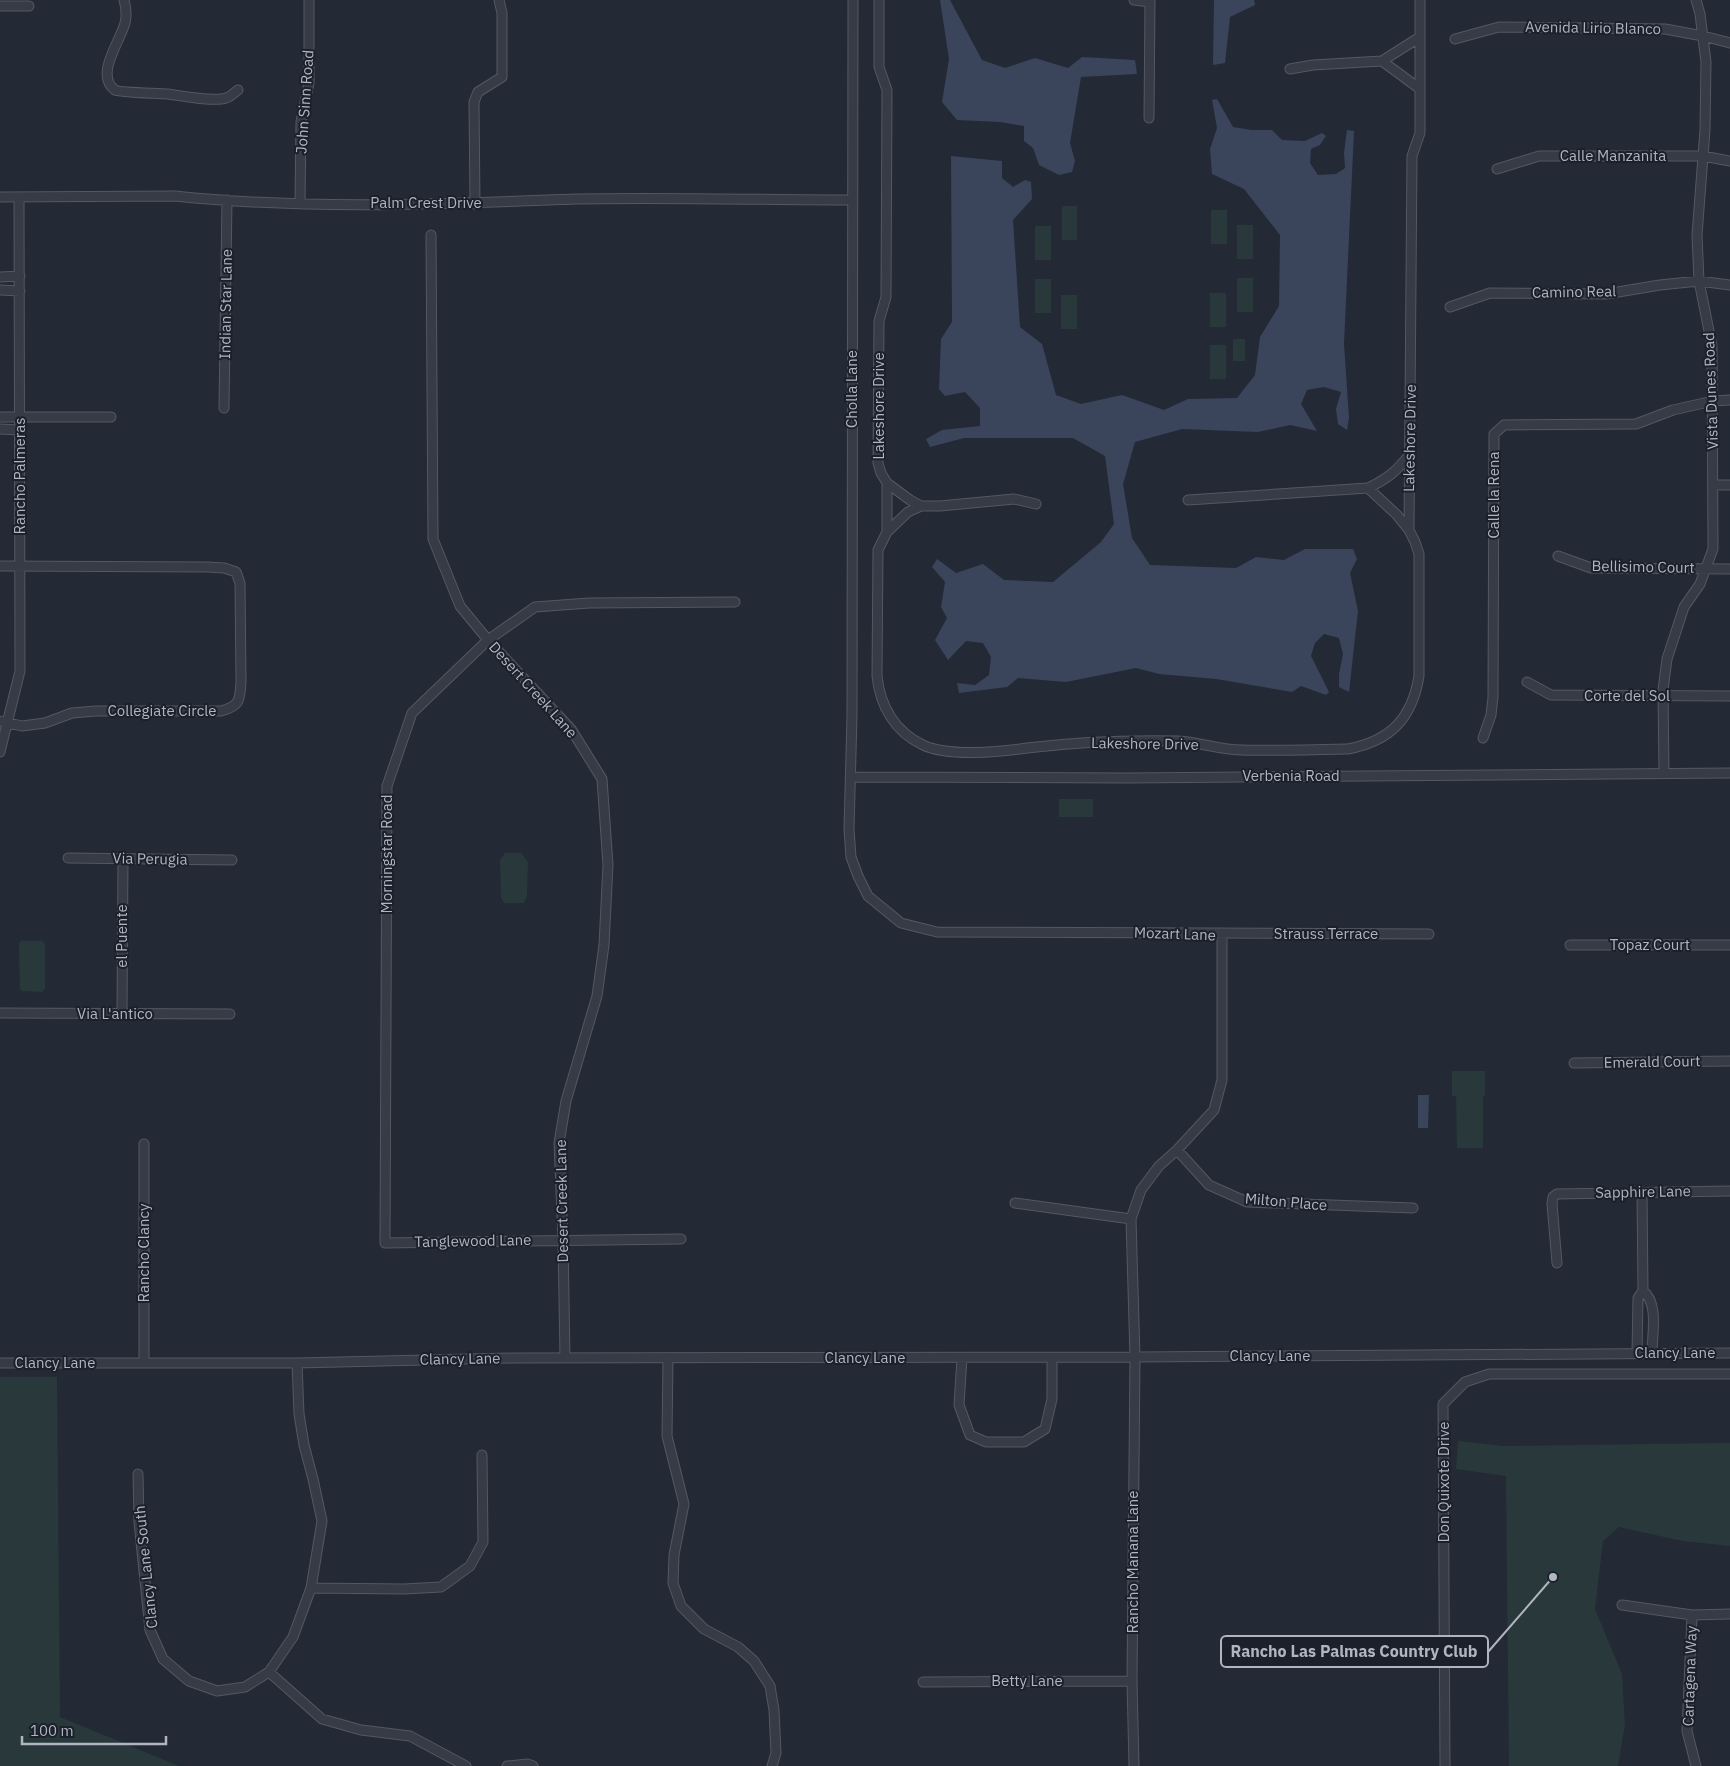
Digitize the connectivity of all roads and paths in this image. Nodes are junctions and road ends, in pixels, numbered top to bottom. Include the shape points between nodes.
1 (124, 0) edge
2 (309, 0) edge
3 (499, 0) edge
4 (853, 0) edge
5 (879, 0) edge
6 (1134, 0) edge
7 (1420, 0) edge
8 (1696, 0) edge
9 (1150, 1) edge
10 (0, 6) edge
11 (29, 6) dead end
12 (1703, 36) junction
13 (1420, 37) junction
14 (1456, 39) dead end
15 (1730, 43) edge
16 (1382, 61) junction
17 (1290, 69) dead end
18 (1420, 89) junction
19 (238, 90) dead end
20 (1150, 118) dead end
21 (1704, 156) junction
22 (1730, 161) edge
23 (1497, 169) dead end
24 (0, 197) edge
25 (19, 197) junction
26 (227, 200) junction
27 (852, 200) junction
28 (300, 203) junction
29 (475, 204) junction
30 (431, 235) dead end
31 (20, 276) junction
32 (0, 277) edge
33 (1699, 281) junction
34 (1730, 285) edge
35 (0, 290) edge
36 (20, 291) junction
37 (1450, 307) dead end
38 (1730, 400) edge
39 (1713, 401) junction
40 (224, 408) dead end
41 (0, 417) edge
42 (20, 417) junction
43 (110, 417) dead end
44 (0, 429) edge
45 (20, 430) junction
46 (1410, 454) junction
47 (887, 483) junction
48 (1714, 485) junction
49 (1730, 485) edge
50 (1368, 488) junction
51 (1188, 500) dead end
52 (1036, 504) dead end
53 (921, 506) junction
54 (1409, 530) junction
55 (887, 532) junction
56 (1558, 556) dead end
57 (0, 566) edge
58 (19, 566) junction
59 (1706, 569) junction
60 (1730, 569) edge
61 (735, 602) dead end
62 (488, 640) junction
63 (1527, 682) dead end
64 (1663, 696) junction
65 (1730, 696) edge
66 (4, 722) edge
67 (1482, 738) dead end
68 (0, 752) edge
69 (1664, 773) junction
70 (1730, 773) edge
71 (851, 777) junction
72 (68, 858) dead end
73 (123, 859) junction
74 (232, 860) dead end
75 (1222, 934) junction
76 (1429, 934) dead end
77 (1570, 945) dead end
78 (1730, 945) edge
79 (0, 1013) edge
80 (122, 1014) junction
81 (230, 1014) dead end
82 (1730, 1061) edge
83 (1574, 1063) dead end
84 (144, 1144) dead end
85 (1177, 1150) junction
86 (1730, 1190) edge
87 (1642, 1192) junction
88 (1015, 1203) dead end
89 (1413, 1208) dead end
90 (1131, 1219) junction
91 (563, 1239) junction
92 (681, 1239) dead end
93 (385, 1243) joint
94 (1557, 1263) dead end
95 (1643, 1291) junction
96 (1652, 1353) junction
97 (1730, 1353) edge
98 (1637, 1354) junction
99 (565, 1358) junction
100 (668, 1358) junction
101 (962, 1358) junction
102 (1052, 1358) junction
103 (1135, 1358) junction
104 (144, 1362) junction
105 (0, 1363) edge
106 (297, 1363) junction
107 (1730, 1374) edge
108 (482, 1456) dead end
109 (138, 1474) dead end
110 (311, 1588) junction
111 (1622, 1605) dead end
112 (1730, 1614) edge
113 (1692, 1615) junction
114 (269, 1672) junction
115 (1132, 1681) junction
116 (923, 1682) dead end
117 (466, 1766) edge
118 (507, 1766) edge
119 (533, 1766) edge
120 (772, 1766) edge
121 (1134, 1766) edge
122 (1445, 1766) edge
123 (1696, 1766) edge

1 - 19 street via 126,21 107,72 115,90 210,99 225,98
2 - 28 street, John Sinn Road via 308,84 301,122
3 - 29 street via 502,5 502,77 478,92 474,102
4 - 27 street, Cholla Lane
5 - 47 street, Lakeshore Drive via 879,67 886,90 886,297 879,321 878,463
6 - 9 street
7 - 13 street, Lakeshore Drive
8 - 12 street, Vista Dunes Road
9 - 20 street
10 - 11 street
12 - 14 street, Avenida Lirio Blanco via 1665,29 1500,27
12 - 15 street, Avenida Lirio Blanco
12 - 21 street, Vista Dunes Road via 1707,93
13 - 16 street
13 - 18 street, Lakeshore Drive
16 - 17 street
16 - 18 street
18 - 46 street, Lakeshore Drive via 1420,133 1412,156
21 - 22 street, Calle Manzanita
21 - 23 street, Calle Manzanita via 1539,156
21 - 33 street, Vista Dunes Road via 1697,235
24 - 25 street, Palm Crest Drive
25 - 26 street, Palm Crest Drive via 175,196
25 - 31 street, Rancho Palmeras
26 - 28 street, Palm Crest Drive
26 - 40 street, Indian Star Lane
27 - 29 street, Palm Crest Drive via 578,199
27 - 71 street, Cholla Lane
28 - 29 street, Palm Crest Drive
30 - 62 street, Desert Creek Lane via 433,539 460,606
31 - 32 street
31 - 36 street, Rancho Palmeras
33 - 34 street, Camino Real
33 - 37 street, Camino Real via 1606,294 1490,293
33 - 39 street, Vista Dunes Road via 1712,346
35 - 36 street
36 - 42 street, Rancho Palmeras
38 - 39 street, Calle la Rena
39 - 48 street, Vista Dunes Road
39 - 67 street, Calle la Rena via 1673,410 1636,424 1504,425 1494,434 1493,697 1491,715
41 - 42 street
42 - 43 street
42 - 45 street, Rancho Palmeras
44 - 45 street
45 - 58 street, Rancho Palmeras
46 - 50 street via 1398,470
46 - 54 street, Lakeshore Drive
47 - 53 street
47 - 55 street, Lakeshore Drive
48 - 49 street
48 - 59 street, Vista Dunes Road via 1713,549
50 - 51 street
50 - 54 street
52 - 53 street via 1014,499
53 - 55 street via 908,512
54 - 55 street, Lakeshore Drive via 1419,554 1418,682 1405,717 1380,739 1348,749 1240,750 1180,741 1075,742 978,752 941,751 923,745 905,734 884,706 877,676 878,550
56 - 59 street, Bellisimo Court via 1591,568
57 - 58 street
58 - 66 street, Rancho Palmeras via 20,671
58 - 66 street, Collegiate Circle via 207,566 236,572 240,583 241,695 237,704 221,711 96,711 72,713 45,723 22,726
59 - 60 street, Bellisimo Court
59 - 64 street, Vista Dunes Road via 1676,627
61 - 62 street, Morningstar Road via 589,603 535,607
62 - 91 street, Desert Creek Lane via 571,729 602,779 608,865 604,945 597,996 566,1101 559,1143
62 - 93 street, Morningstar Road via 412,713 387,786
63 - 64 street, Corte del Sol via 1551,695
64 - 65 street, Corte del Sol
64 - 69 street, Vista Dunes Road
66 - 68 street, Rancho Palmeras
69 - 70 street, Verbenia Road
69 - 71 street, Verbenia Road
71 - 75 street, Mozart Lane via 851,857 868,896 901,923 937,932
72 - 73 street, Via Perugia
73 - 74 street, Via Perugia
73 - 80 street, el Puente
75 - 76 street, Strauss Terrace
75 - 85 street, Mozart Lane via 1222,1080 1214,1110
77 - 78 street, Topaz Court
79 - 80 street, Via L'antico
80 - 81 street, Via L'antico
82 - 83 street, Emerald Court
84 - 104 street, Rancho Clancy
85 - 89 street, Milton Place via 1209,1185 1247,1202
85 - 90 street, Mozart Lane via 1140,1190
86 - 87 street, Sapphire Lane
87 - 94 street, Sapphire Lane via 1556,1194 1552,1204
87 - 95 street
88 - 90 street
90 - 103 street, Mozart Lane
91 - 92 street, Tanglewood Lane
91 - 93 street, Tanglewood Lane
91 - 99 street, Desert Creek Lane
95 - 96 street via 1648,1295 1652,1310
95 - 98 street via 1638,1298
96 - 97 street, Clancy Lane
96 - 98 street, Clancy Lane
98 - 103 street, Clancy Lane
99 - 100 street, Clancy Lane
99 - 106 street, Clancy Lane
100 - 101 street, Clancy Lane
100 - 120 street via 667,1436 684,1504 674,1555 673,1583 681,1606 704,1629 738,1647 754,1661 770,1686 776,1753
101 - 102 street, Clancy Lane
101 - 102 street via 959,1406 970,1435 986,1442 1024,1442 1045,1429 1052,1399
102 - 103 street, Clancy Lane
103 - 115 street, Rancho Manana Lane
104 - 105 street, Clancy Lane
104 - 106 street, Clancy Lane
106 - 110 street, Clancy Lane South via 299,1414 322,1521
107 - 122 street, Don Quixote Drive via 1489,1374 1465,1382 1444,1404
108 - 110 street via 483,1542 470,1566 441,1587
109 - 114 street, Clancy Lane South via 139,1522 150,1630 164,1659 189,1681 217,1691 246,1687
110 - 114 street, Clancy Lane South via 293,1637
111 - 113 street
112 - 113 street
113 - 123 street, Cartagena Way via 1687,1731
114 - 117 street via 322,1719 362,1730 410,1736
115 - 116 street, Betty Lane
115 - 121 street, Rancho Manana Lane
118 - 119 street

